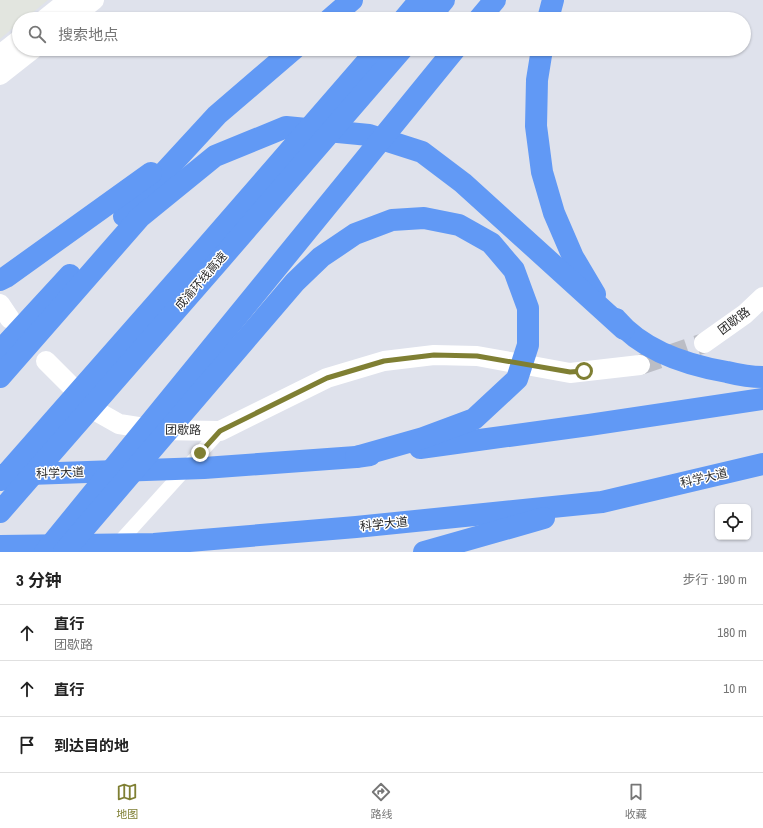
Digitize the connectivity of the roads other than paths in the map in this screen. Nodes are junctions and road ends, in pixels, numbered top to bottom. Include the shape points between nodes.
1 (69, 0) edge
2 (94, 0) edge
3 (352, 0) edge
4 (420, 0) edge
5 (444, 0) edge
6 (495, 0) edge
7 (553, 0) edge
8 (54, 12) edge
9 (79, 12) edge
10 (338, 12) edge
11 (410, 12) edge
12 (434, 12) edge
13 (485, 12) edge
14 (550, 12) edge
15 (12, 46) edge
16 (0, 55) edge
17 (24, 56) edge
18 (286, 56) edge
19 (372, 56) edge
20 (396, 56) edge
21 (449, 56) edge
22 (541, 56) edge
23 (0, 75) edge
24 (188, 147) junction
25 (3, 279) edge
26 (763, 296) edge
27 (754, 312) edge
28 (624, 329) junction
29 (704, 343) tunnel mouth
30 (0, 351) edge
31 (46, 361) dead end
32 (640, 365) tunnel mouth
33 (0, 377) edge
34 (763, 377) edge
35 (100, 382) junction
36 (763, 398) edge
37 (220, 431) junction
38 (41, 450) junction
39 (356, 457) junction
40 (763, 464) edge
41 (0, 475) edge
42 (0, 481) edge
43 (602, 502) junction
44 (0, 512) edge
45 (0, 546) edge
46 (44, 552) edge
47 (64, 552) edge
48 (110, 552) edge
49 (424, 552) edge

1 - 8 street
2 - 9 street
3 - 10 highway
4 - 11 highway
5 - 12 highway
6 - 13 highway
7 - 14 highway
15 - 16 street
17 - 23 street
18 - 24 highway via 217,115
19 - 35 highway, 成渝环线高速 via 206,247
20 - 35 highway, 成渝环线高速
21 - 46 highway
22 - 28 highway via 537,80 536,126 542,172 554,213 573,257 594,293
24 - 25 highway
24 - 30 highway
26 - 27 street, 团歇路
27 - 29 street, 团歇路
28 - 33 highway via 463,183 422,152 369,135 286,127 215,156 140,217
28 - 34 highway via 645,345 675,359 713,370
31 - 37 street, 团歇路 via 96,411 119,424 157,430
32 - 37 street, 团歇路 via 570,372 477,356 434,355 384,361 327,378
35 - 38 highway, 成渝环线高速
36 - 39 highway, 科学大道
37 - 48 street
38 - 42 highway, 成渝环线高速
38 - 44 highway, 成渝环线高速
39 - 41 highway, 科学大道 via 204,468
39 - 47 highway via 423,438 474,419 517,379 528,345 528,308 514,270 491,243 459,225 424,218 392,220 355,234 321,257 295,282
40 - 43 highway, 科学大道
43 - 45 highway, 科学大道 via 154,544
43 - 49 highway

